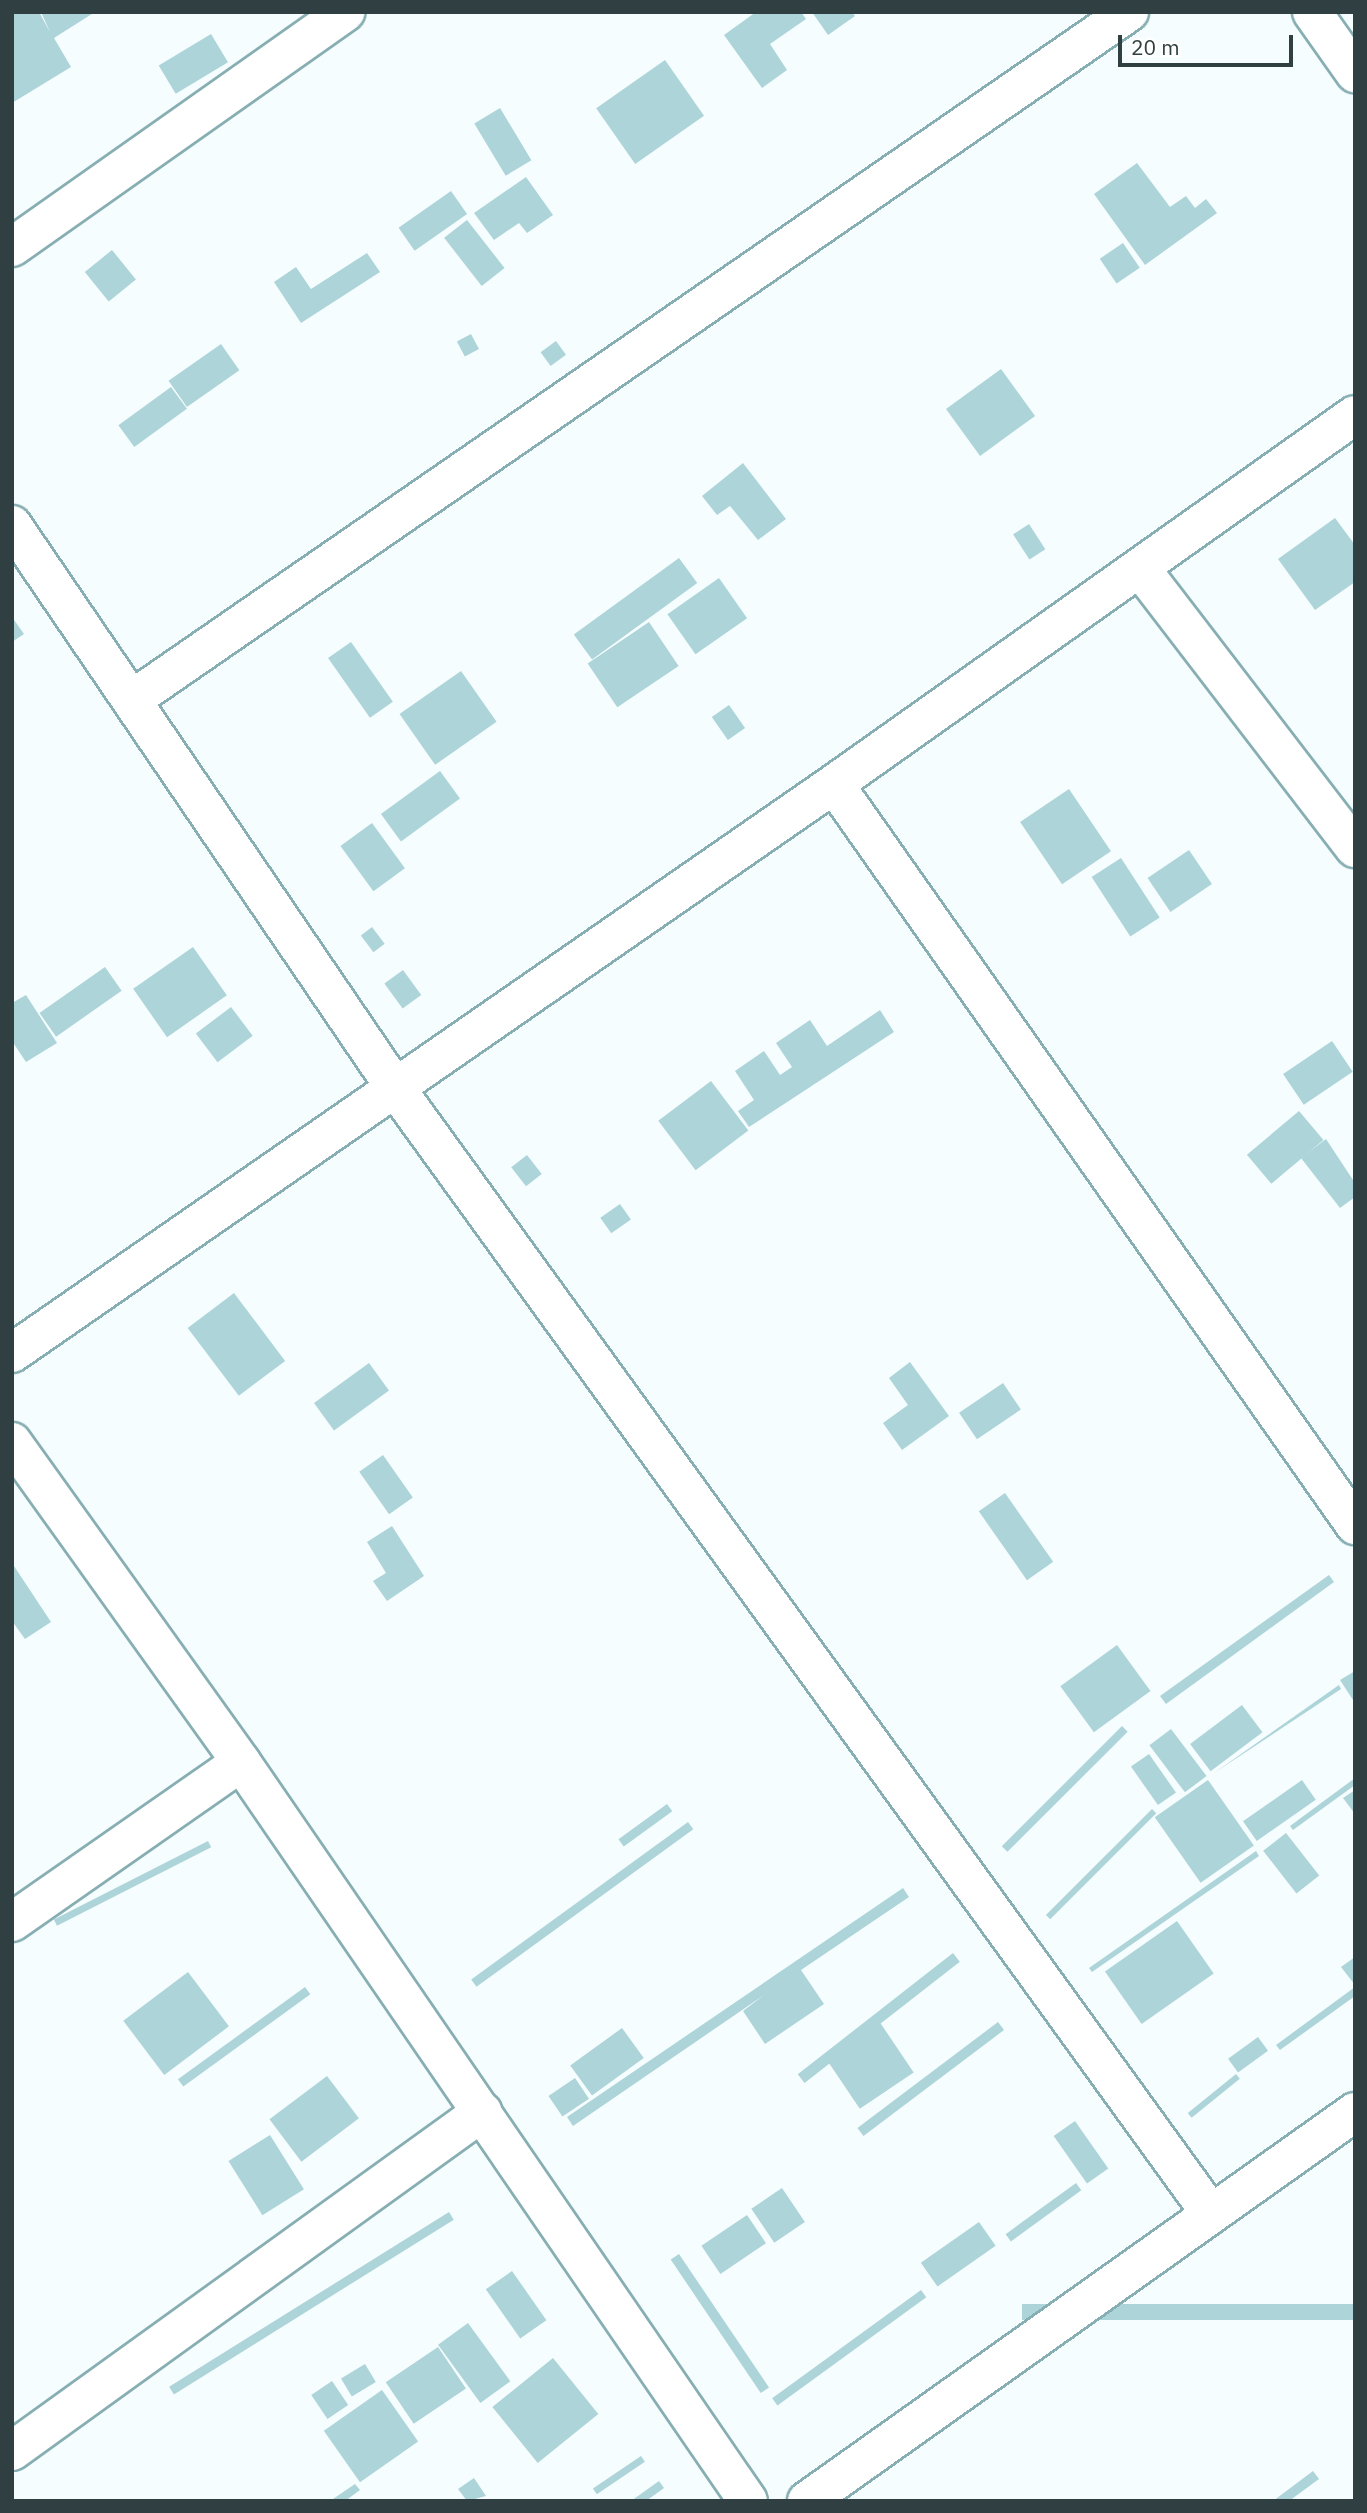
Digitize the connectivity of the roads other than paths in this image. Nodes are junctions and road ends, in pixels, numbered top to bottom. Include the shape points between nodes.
1 (345, 12) edge
2 (1129, 12) edge
3 (1312, 12) edge
4 (1355, 73) edge
5 (12, 247) edge
6 (1355, 415) edge
7 (12, 524) edge
8 (1140, 568) junction
9 (133, 699) junction
10 (834, 784) junction
11 (1355, 848) edge
12 (394, 1086) junction
13 (12, 1353) edge
14 (12, 1442) edge
15 (1354, 1522) edge
16 (241, 1762) junction
17 (12, 1922) edge
18 (482, 2112) junction
19 (1355, 2112) edge
20 (1211, 2214) junction
21 (12, 2451) edge
22 (748, 2501) edge
23 (807, 2501) edge

1 - 5 street
2 - 9 street
3 - 4 street
6 - 8 street
7 - 9 street
8 - 10 street
8 - 11 street
9 - 12 street
10 - 12 street
10 - 15 street
12 - 13 street
12 - 20 street
14 - 16 street
16 - 17 street
16 - 18 street
18 - 21 street
18 - 22 street
19 - 20 street
20 - 23 street

